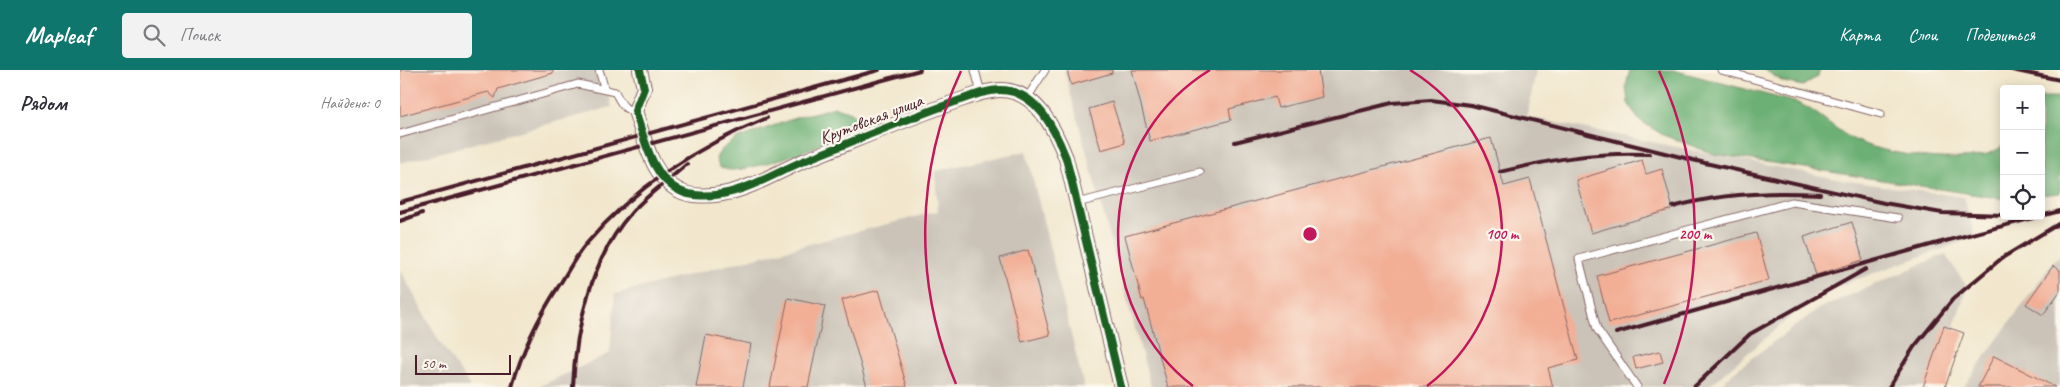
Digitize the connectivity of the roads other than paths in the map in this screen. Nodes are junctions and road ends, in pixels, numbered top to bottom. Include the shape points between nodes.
1 (599, 70) edge
2 (640, 70) edge
3 (975, 70) edge
4 (1045, 70) edge
5 (1721, 70) edge
6 (605, 90) junction
7 (981, 93) junction
8 (1027, 98) junction
9 (635, 111) junction
10 (1881, 114) dead end
11 (400, 134) edge
12 (1200, 172) dead end
13 (1077, 203) junction
14 (1898, 218) dead end
15 (1121, 387) edge
16 (1637, 387) edge

1 - 6 lane
2 - 9 street via 644,88
3 - 7 lane
4 - 8 lane
5 - 10 lane
6 - 9 lane via 615,92 624,107
6 - 11 lane via 578,84
7 - 8 street, Крутовская улица via 1000,90
7 - 9 street, Крутовская улица via 722,194 682,192 666,182 654,164
8 - 13 street, Крутовская улица via 1046,117 1057,135
12 - 13 lane
13 - 15 street, Крутовская улица
14 - 16 lane via 1792,202 1579,259 1597,328

